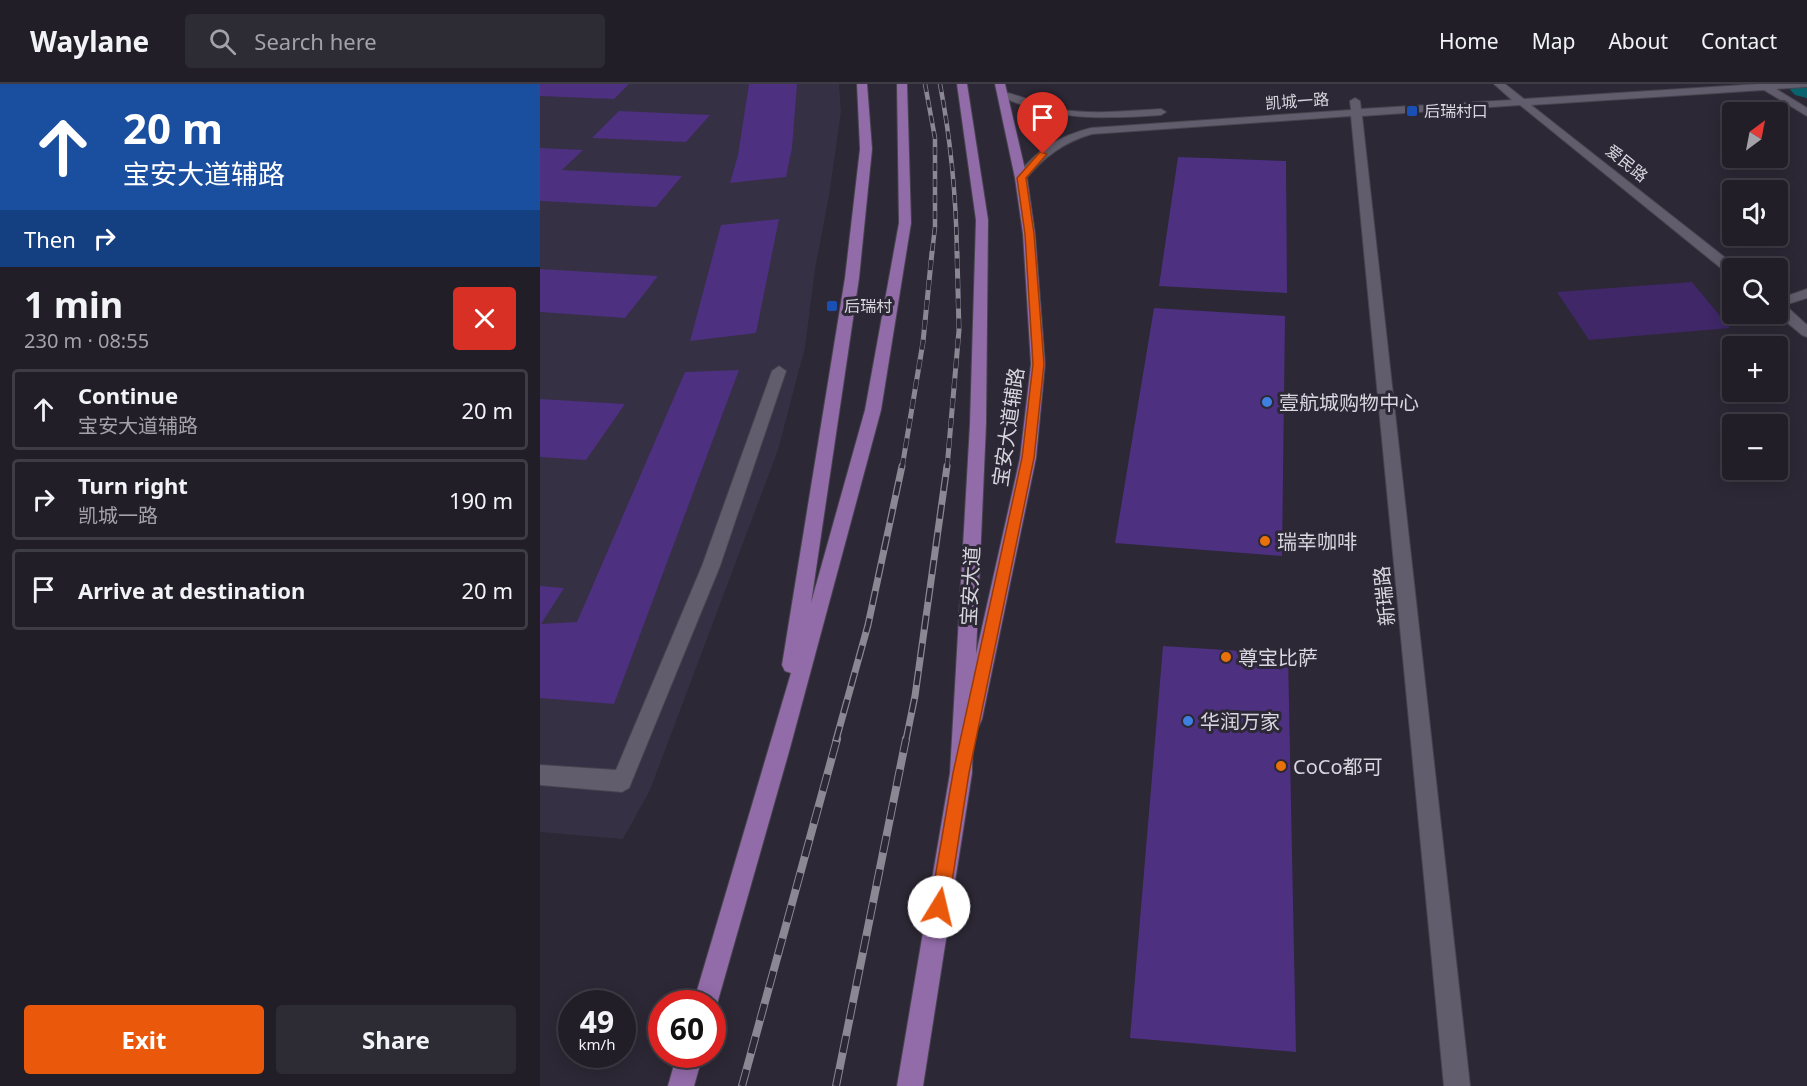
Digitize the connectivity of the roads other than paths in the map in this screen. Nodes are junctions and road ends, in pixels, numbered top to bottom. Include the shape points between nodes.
1 (862, 84) edge
2 (902, 84) edge
3 (962, 84) edge
4 (1499, 84) edge
5 (1639, 84) edge
6 (1807, 84) edge
7 (1764, 85) edge
8 (1001, 88) edge
9 (1509, 92) junction
10 (1462, 94) dead end
11 (1523, 102) junction
12 (1355, 104) junction
13 (1170, 112) dead end
14 (1807, 113) edge
15 (1022, 178) junction
16 (1722, 262) edge
17 (1807, 293) edge
18 (1788, 301) edge
19 (1788, 314) edge
20 (1807, 332) edge
21 (779, 371) dead end
22 (780, 748) junction
23 (961, 773) junction
24 (540, 775) edge
25 (709, 990) edge
26 (686, 1068) edge
27 (681, 1086) edge
28 (910, 1086) edge
29 (1457, 1086) edge

1 - 22 main road via 866,149 852,278
2 - 22 main road via 905,223 873,410
3 - 23 main road, 宝安大道 via 982,220 978,424
4 - 9 street, 爱民路
5 - 9 street
6 - 7 street, 凯城一路
7 - 11 street, 凯城一路
7 - 14 street
8 - 13 street via 1036,107 1075,114
8 - 15 main road, 宝安大道辅路
9 - 10 street
9 - 11 street, 爱民路
11 - 12 street, 凯城一路
11 - 16 street, 爱民路
12 - 15 street, 凯城一路 via 1091,130 1054,146
12 - 29 street, 新瑞路
15 - 23 main road, 宝安大道辅路 via 1038,364 1028,458
17 - 18 street
19 - 20 street
21 - 24 street via 711,566 622,781
22 - 25 main road
23 - 28 main road, 宝安大道
26 - 27 main road

